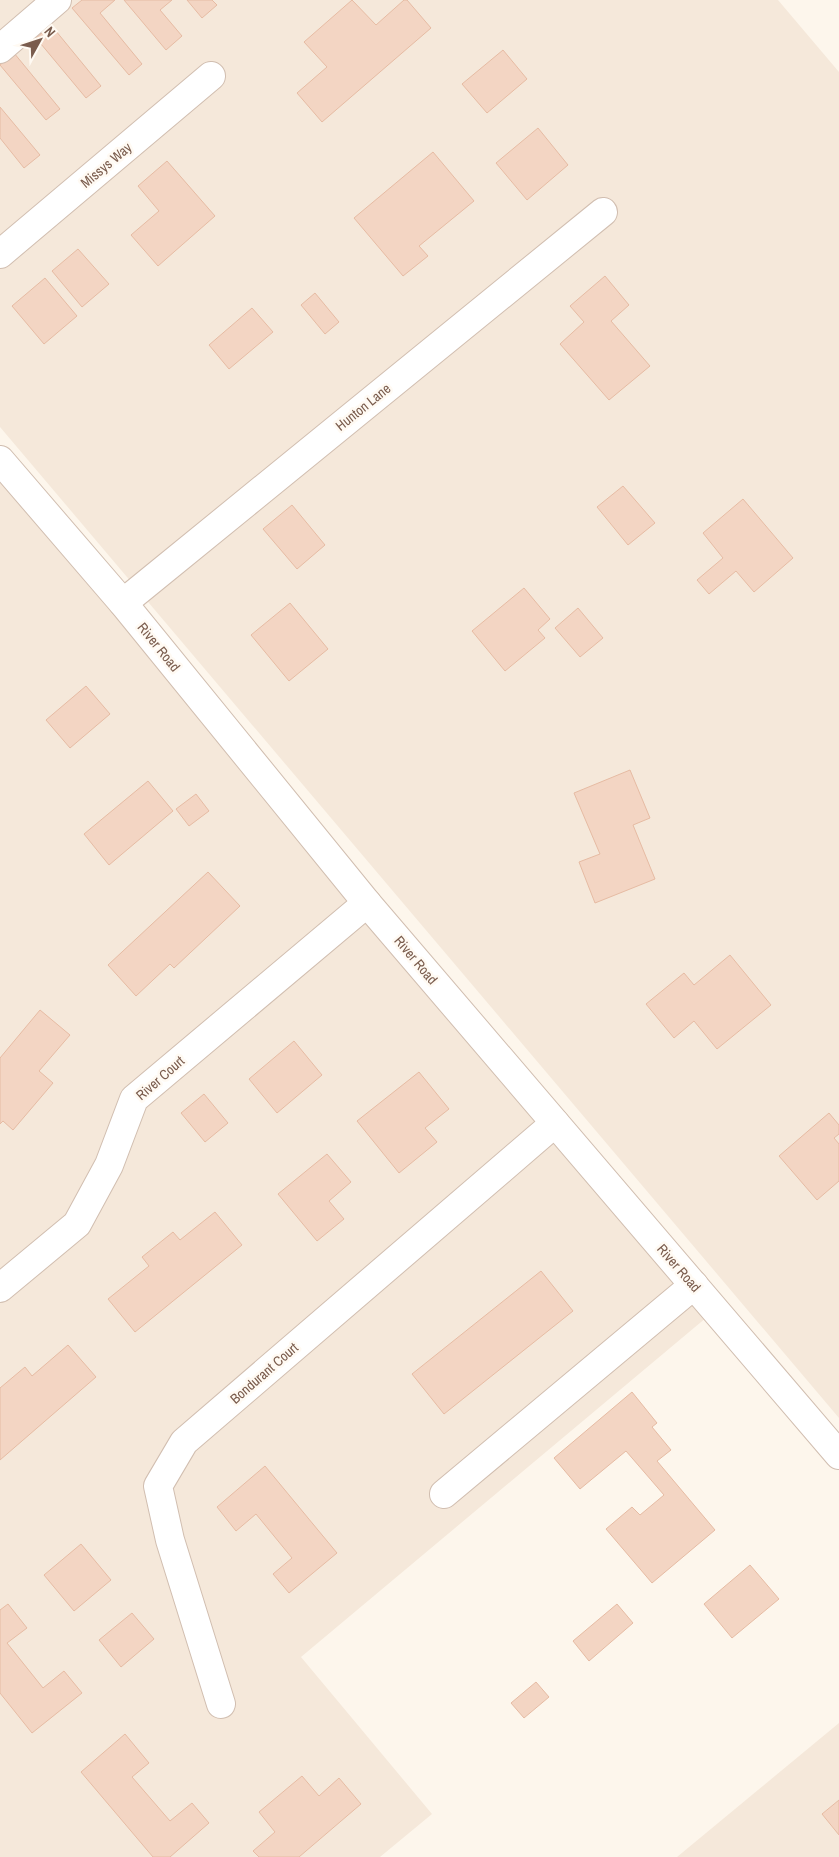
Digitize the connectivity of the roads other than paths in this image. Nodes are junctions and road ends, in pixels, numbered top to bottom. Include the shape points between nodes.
1 (57, 0) edge
2 (0, 49) edge
3 (211, 76) dead end
4 (603, 212) dead end
5 (0, 254) edge
6 (0, 460) edge
7 (123, 603) junction
8 (367, 902) junction
9 (555, 1123) junction
10 (694, 1285) junction
11 (0, 1288) edge
12 (839, 1455) edge
13 (444, 1494) dead end
14 (221, 1704) dead end

1 - 2 street
3 - 5 street, Missys Way
4 - 7 street, Hunton Lane
6 - 7 street, River Road
7 - 8 street, River Road
8 - 9 street, River Road
8 - 11 street, River Court via 134,1099 109,1165 77,1224
9 - 10 street, River Road
9 - 14 street, Bondurant Court via 184,1442 158,1486 170,1540
10 - 12 street, River Road
10 - 13 street

